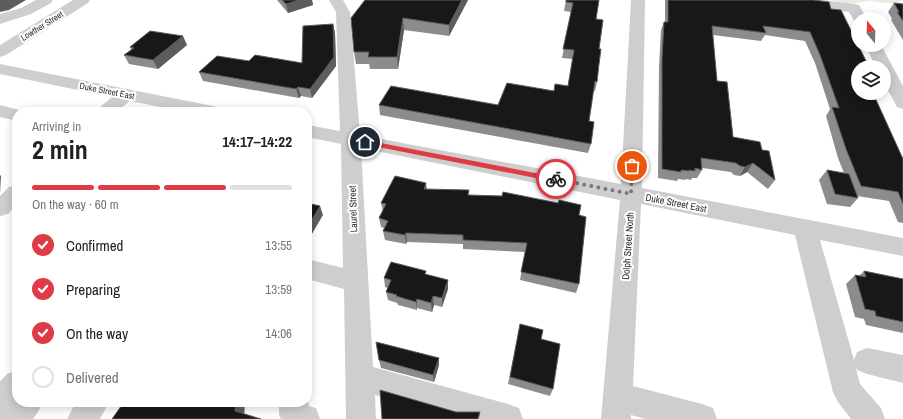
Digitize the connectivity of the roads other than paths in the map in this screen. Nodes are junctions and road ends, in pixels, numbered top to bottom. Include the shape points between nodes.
1 (46, 0) edge
2 (83, 0) edge
3 (336, 0) edge
4 (638, 0) edge
5 (785, 0) edge
6 (26, 11) junction
7 (851, 13) edge
8 (57, 16) junction
9 (0, 20) edge
10 (0, 52) edge
11 (877, 52) edge
12 (0, 69) edge
13 (126, 94) junction
14 (903, 103) edge
15 (111, 107) edge
16 (189, 107) edge
17 (0, 111) edge
18 (12, 114) edge
19 (312, 132) edge
20 (350, 139) junction
21 (631, 194) junction
22 (12, 197) edge
23 (0, 208) edge
24 (805, 228) junction
25 (903, 247) edge
26 (312, 270) edge
27 (355, 282) junction
28 (867, 361) dead end
29 (903, 369) edge
30 (359, 377) junction
31 (12, 389) edge
32 (0, 401) edge
33 (24, 407) edge
34 (90, 407) edge
35 (294, 407) edge
36 (617, 408) edge
37 (14, 419) edge
38 (82, 419) edge
39 (304, 419) edge
40 (361, 419) edge
41 (508, 419) edge
42 (702, 419) edge
43 (870, 419) edge

1 - 6 street
2 - 8 street, Lowther Street
3 - 20 street, Laurel Street via 343,12
4 - 21 street, Dolph Street North
5 - 7 street
6 - 8 street
6 - 9 street
8 - 10 street, Lowther Street
11 - 14 street
12 - 13 street, Duke Street East
13 - 15 street
13 - 16 street, Duke Street East
17 - 18 street
19 - 20 street, Duke Street East
20 - 21 street, Duke Street East
20 - 27 street, Laurel Street
21 - 24 street, Duke Street East
21 - 36 street, Dolph Street North
22 - 23 street
24 - 25 street, Duke Street East
24 - 43 street via 848,392
26 - 27 street
27 - 30 street, Laurel Street
28 - 29 street
30 - 40 street, Laurel Street
30 - 41 street
31 - 32 street
33 - 37 street
34 - 38 street
35 - 39 street via 294,416
36 - 42 street

